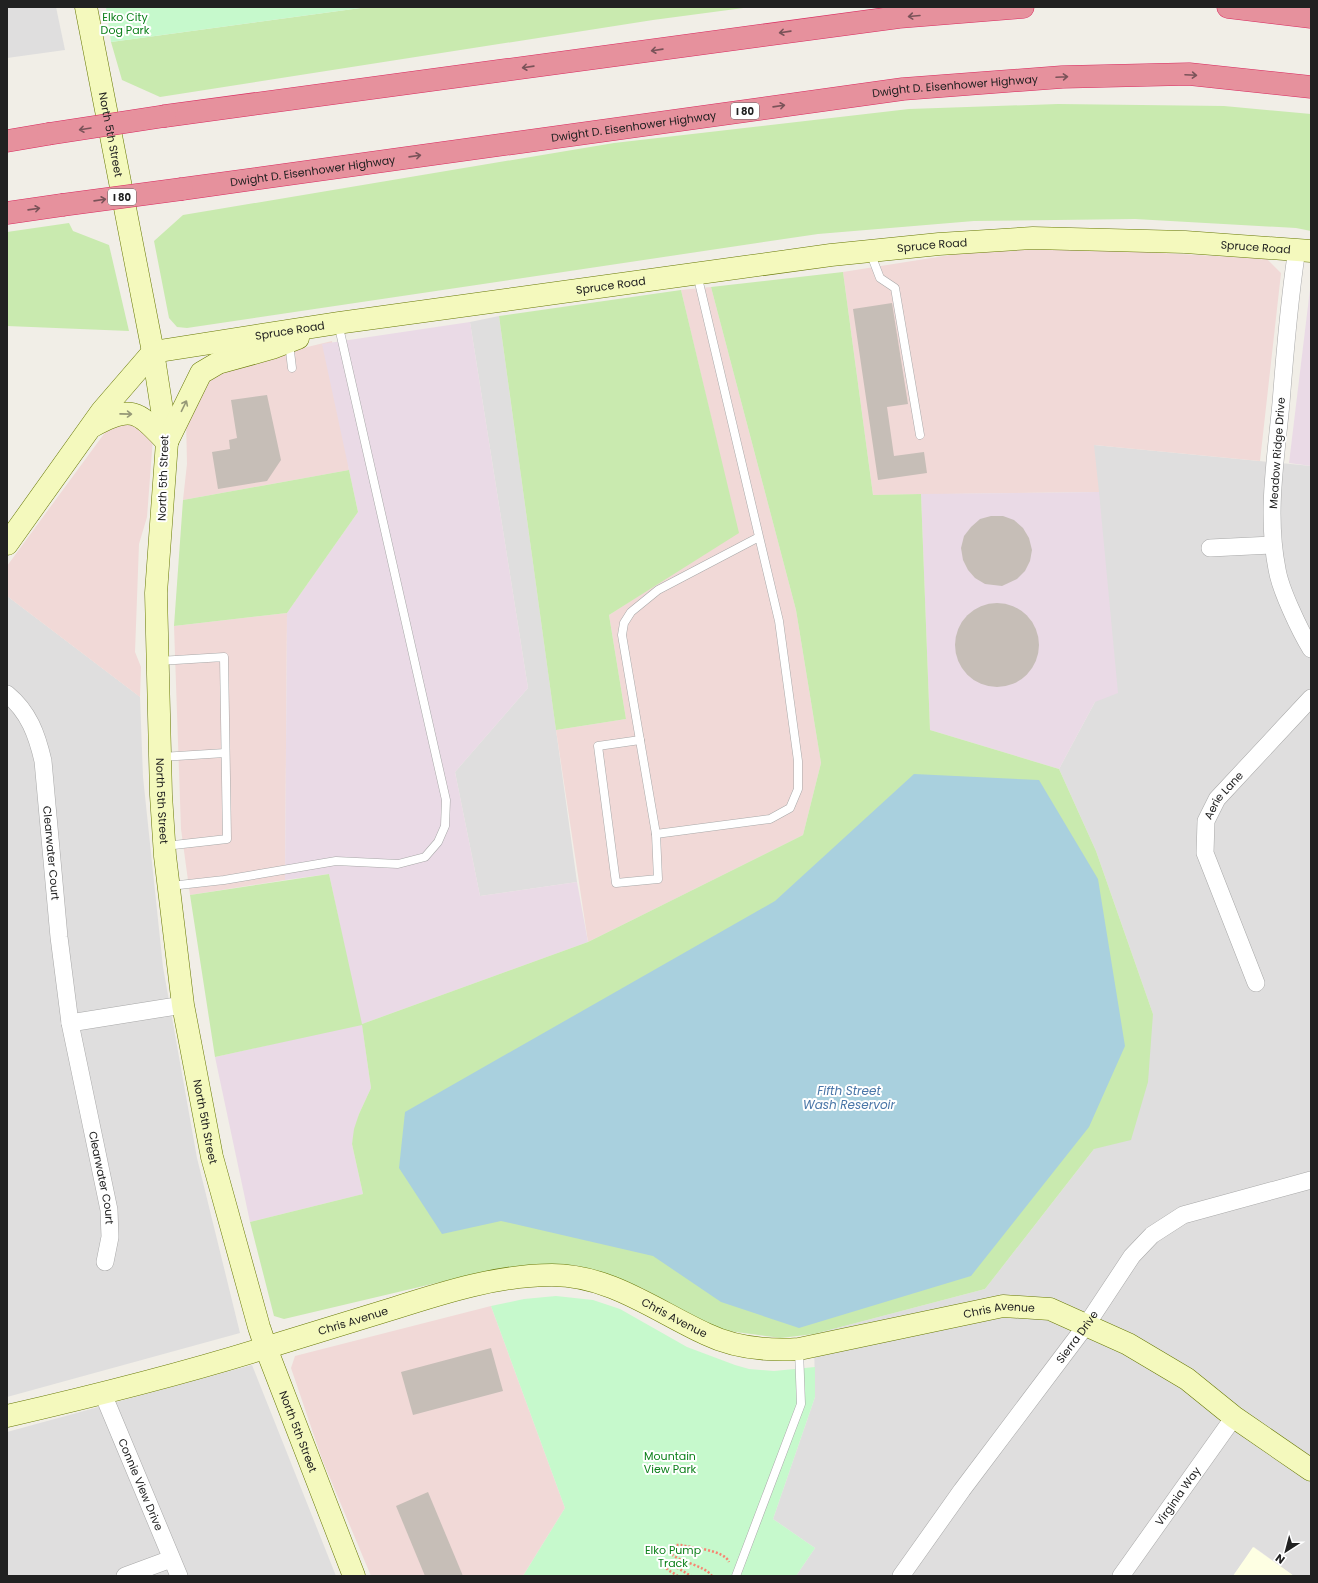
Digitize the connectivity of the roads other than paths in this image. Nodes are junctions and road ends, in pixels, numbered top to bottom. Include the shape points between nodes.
1 (86, 7) edge
2 (1023, 7) edge
3 (1228, 7) edge
4 (1311, 17) edge
5 (1311, 86) edge
6 (7, 141) edge
7 (7, 213) edge
8 (1304, 250) edge
9 (870, 252) junction
10 (697, 274) junction
11 (338, 323) junction
12 (288, 342) junction
13 (154, 352) junction
14 (292, 368) dead end
15 (91, 427) junction
16 (920, 435) dead end
17 (167, 442) junction
18 (759, 536) junction
19 (7, 544) edge
20 (1273, 545) junction
21 (1210, 548) dead end
22 (1311, 649) edge
23 (158, 662) junction
24 (7, 694) edge
25 (1311, 698) edge
26 (640, 740) junction
27 (225, 753) junction
28 (160, 757) junction
29 (656, 834) junction
30 (164, 846) junction
31 (168, 886) junction
32 (1256, 983) dead end
33 (184, 1005) junction
34 (70, 1023) junction
35 (1311, 1180) edge
36 (105, 1262) dead end
37 (1086, 1324) junction
38 (266, 1348) junction
39 (799, 1349) junction
40 (103, 1394) junction
41 (7, 1416) edge
42 (1234, 1417) junction
43 (1311, 1470) edge
44 (172, 1559) junction
45 (125, 1576) edge
46 (179, 1576) edge
47 (354, 1576) edge
48 (736, 1576) edge
49 (901, 1576) edge
50 (1121, 1576) edge

1 - 13 street, North 5th Street
2 -> 6 highway, bridge via 899,17 165,116
3 - 4 highway
7 -> 5 highway, Dwight D. Eisenhower Highway / I 80, bridge via 903,89 1062,77 1189,74
8 - 9 street, Spruce Road via 1185,242 1033,238
8 - 20 street, Meadow Ridge Drive via 1289,302 1273,479
9 - 10 street, Spruce Road
9 - 16 lane via 880,278 895,288
10 - 11 street, Spruce Road
10 - 18 lane
11 - 12 street
11 - 13 street, Spruce Road
11 - 31 lane via 446,800 445,826 438,842 425,857 398,864 336,861
12 - 14 lane
17 -> 12 street via 201,373 218,364
13 - 15 street via 127,380
13 - 17 street, North 5th Street
15 -> 17 street via 112,415 127,412 145,418
15 - 19 street
17 - 23 street, North 5th Street via 156,593
18 - 26 lane via 658,590 631,612 624,623 622,635
18 - 29 lane via 779,621 798,761 798,789 790,808 770,819
20 - 21 street
20 - 22 street, Meadow Ridge Drive via 1277,570 1285,594
23 - 27 lane via 224,657
23 - 28 street, North 5th Street
24 - 34 street, Clearwater Court via 28,718 38,736 43,761 59,936
25 - 32 street, Aerie Lane via 1217,799 1206,821 1205,852
26 - 29 lane
26 - 29 lane via 598,746 616,883 658,879
27 - 28 lane
27 - 30 lane via 227,838
28 - 30 street, North 5th Street
30 - 31 street, North 5th Street
31 - 33 street, North 5th Street
33 - 34 street
33 - 38 street, North 5th Street via 212,1157
34 - 36 street, Clearwater Court via 109,1210 110,1237
35 - 37 street, Sierra Drive via 1183,1215 1173,1220 1152,1235 1132,1256
37 - 39 street, Chris Avenue via 1050,1309 1003,1306
37 - 42 street, Chris Avenue via 1128,1344 1187,1379
37 - 49 street, Sierra Drive
38 - 39 street, Chris Avenue via 452,1290 531,1275 555,1275 600,1282 627,1293 707,1335 742,1346 773,1351
38 - 40 street, Chris Avenue
38 - 47 street, North 5th Street
39 - 48 lane via 801,1404
40 - 41 street, Chris Avenue
40 - 44 street, Connie View Drive
42 - 43 street, Chris Avenue
42 - 50 street, Virginia Way
44 - 45 street
44 - 46 street, Connie View Drive

